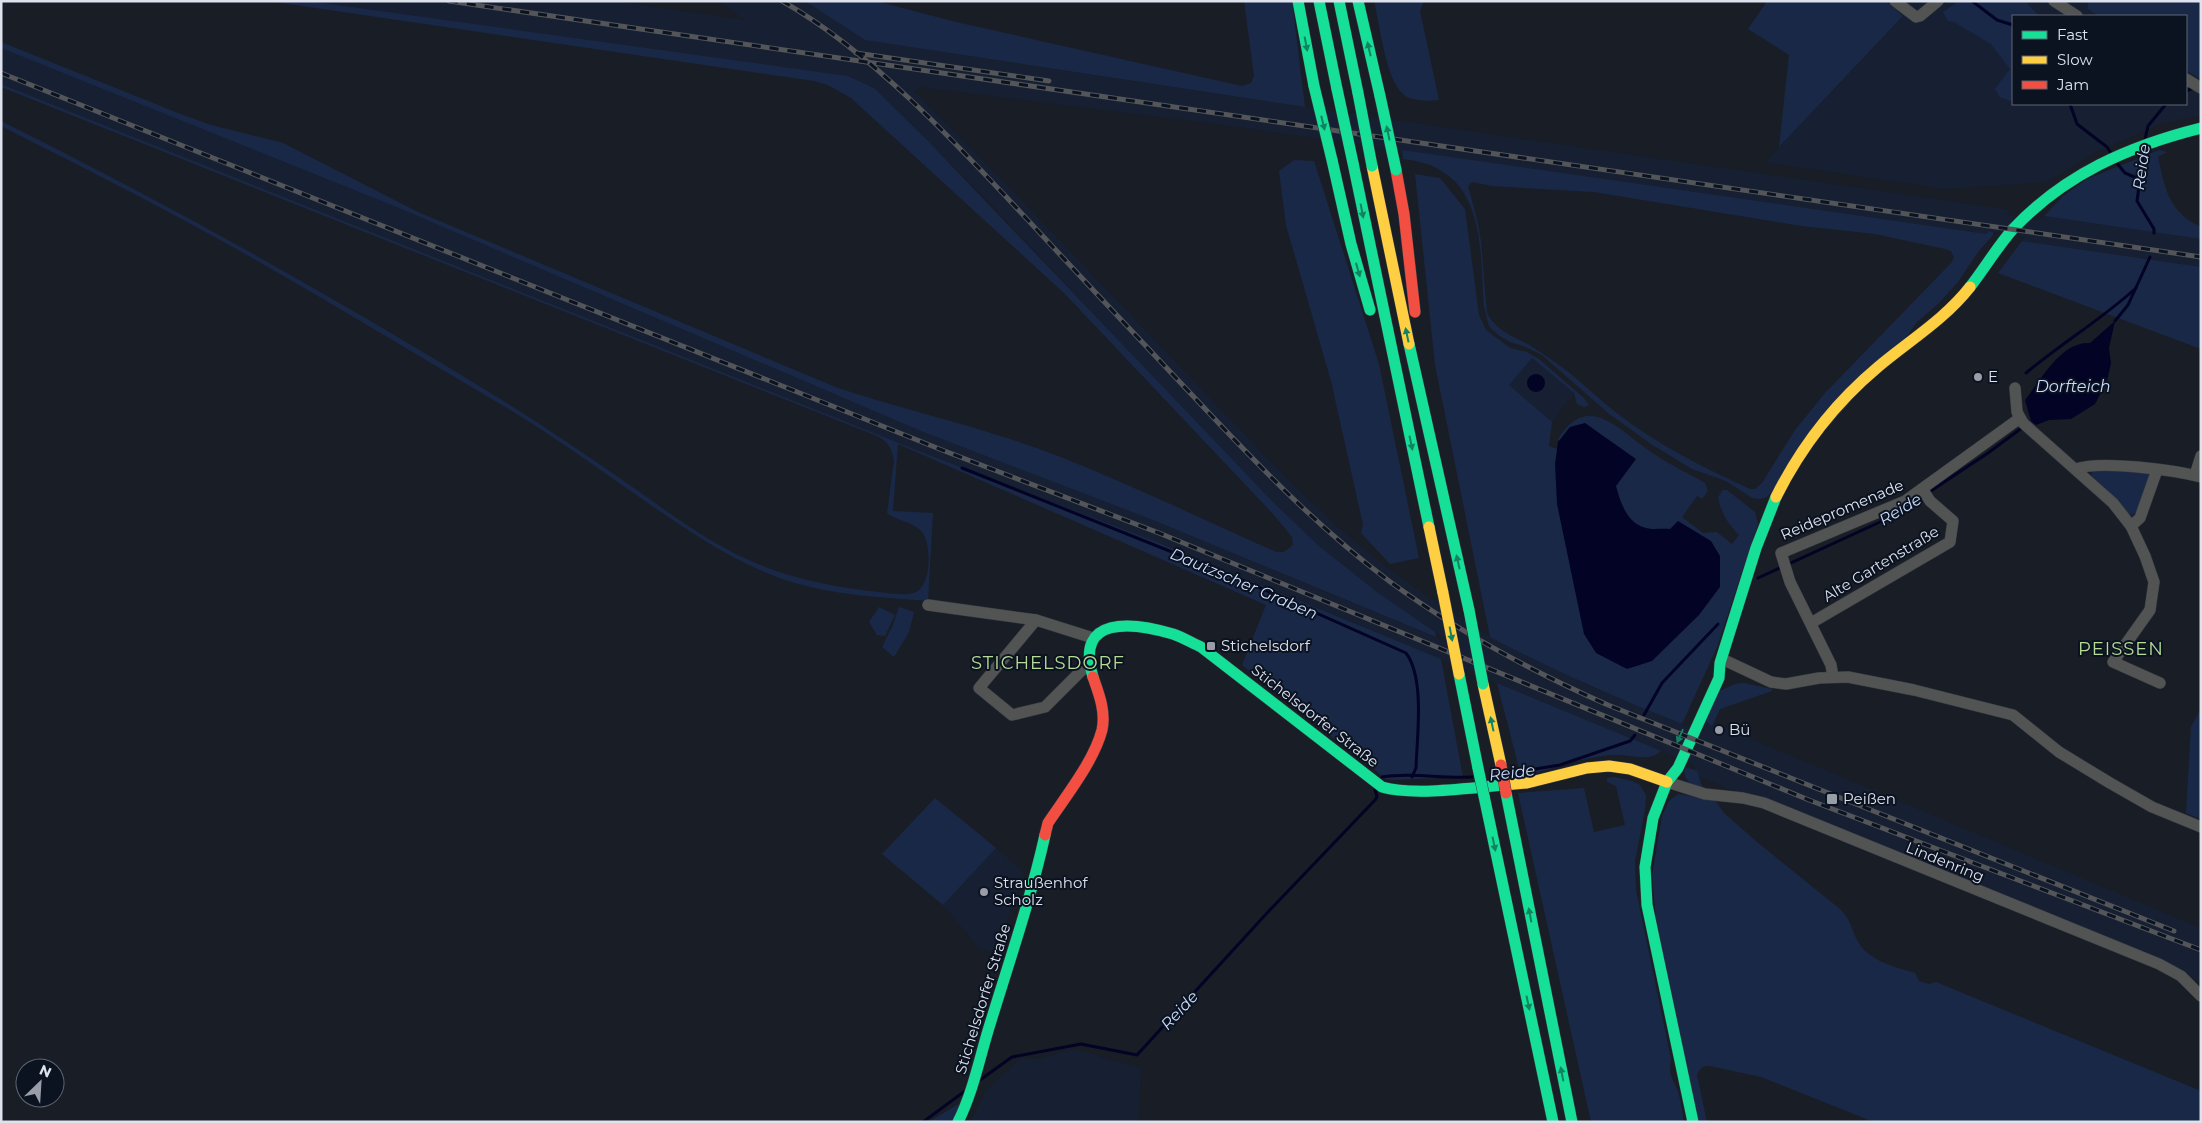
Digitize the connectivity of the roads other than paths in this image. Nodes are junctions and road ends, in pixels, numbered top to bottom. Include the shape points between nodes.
1 (1298, 1) edge
2 (1319, 1) edge
3 (1338, 1) edge
4 (1358, 1) edge
5 (1896, 1) edge
6 (1938, 1) edge
7 (2054, 1) edge
8 (2067, 9) edge
9 (2187, 80) edge
10 (2201, 88) edge
11 (2201, 128) edge
12 (2015, 388) dead end
13 (1400, 395) junction
14 (2024, 423) junction
15 (1432, 451) junction
16 (2201, 456) edge
17 (2076, 469) junction
18 (2157, 470) junction
19 (2198, 476) edge
20 (1926, 495) junction
21 (2131, 526) junction
22 (1785, 565) joint
23 (928, 605) dead end
24 (1036, 620) junction
25 (1811, 623) junction
26 (1092, 638) junction
27 (1721, 661) junction
28 (1089, 663) junction
29 (1834, 676) junction
30 (2160, 682) dead end
31 (1667, 782) junction
32 (2201, 827) edge
33 (2201, 996) edge
34 (958, 1122) edge
35 (1553, 1122) edge
36 (1572, 1122) edge
37 (1692, 1122) edge

1 -> 13 main road, bridge via 1350,244 1374,325
2 -> 13 main road, bridge
15 -> 3 main road, bridge
15 -> 4 main road, bridge via 1404,214
5 - 6 street via 1916,17
7 - 8 street
9 - 10 street
11 - 27 main road via 2156,139 2108,157 2068,180 2030,212 1952,308 1860,383 1815,432 1791,468 1769,511
12 - 14 street
13 -> 35 main road, bridge
14 - 17 street
14 - 20 street, Reidepromenade
36 -> 15 main road, bridge via 1469,610
16 - 19 street
17 - 18 street via 2086,465 2104,465
17 - 21 street via 2113,503
18 - 19 street
18 - 21 street via 2140,518
20 - 22 street, Reidepromenade via 1781,553
20 - 25 street, Alte Gartenstraße via 1953,521 1950,542
21 - 30 street via 2154,582 2150,610 2113,662
22 - 25 street, Alte Gartenstraße
23 - 24 street
24 - 26 street
24 - 28 street via 979,688 1012,715 1044,707
25 - 29 street, Alte Gartenstraße
26 - 28 main road, Stichelsdorfer Straße via 1088,650
26 - 31 main road, Stichelsdorfer Straße via 1112,627 1130,626 1174,634 1201,647 1382,787 1394,790 1460,789 1527,783 1587,768 1609,766 1630,769
27 - 29 street via 1778,683
27 - 31 main road via 1709,675 1668,764
28 - 34 main road, Stichelsdorfer Straße via 1102,704 1102,729 1090,758 1048,823 1035,880 970,1094
29 - 32 street via 1914,690 2012,715 2060,752 2110,783 2152,807
31 - 33 street, Lindenring via 1705,794 1764,803 2158,964 2181,976
31 - 37 main road via 1649,834 1645,888

